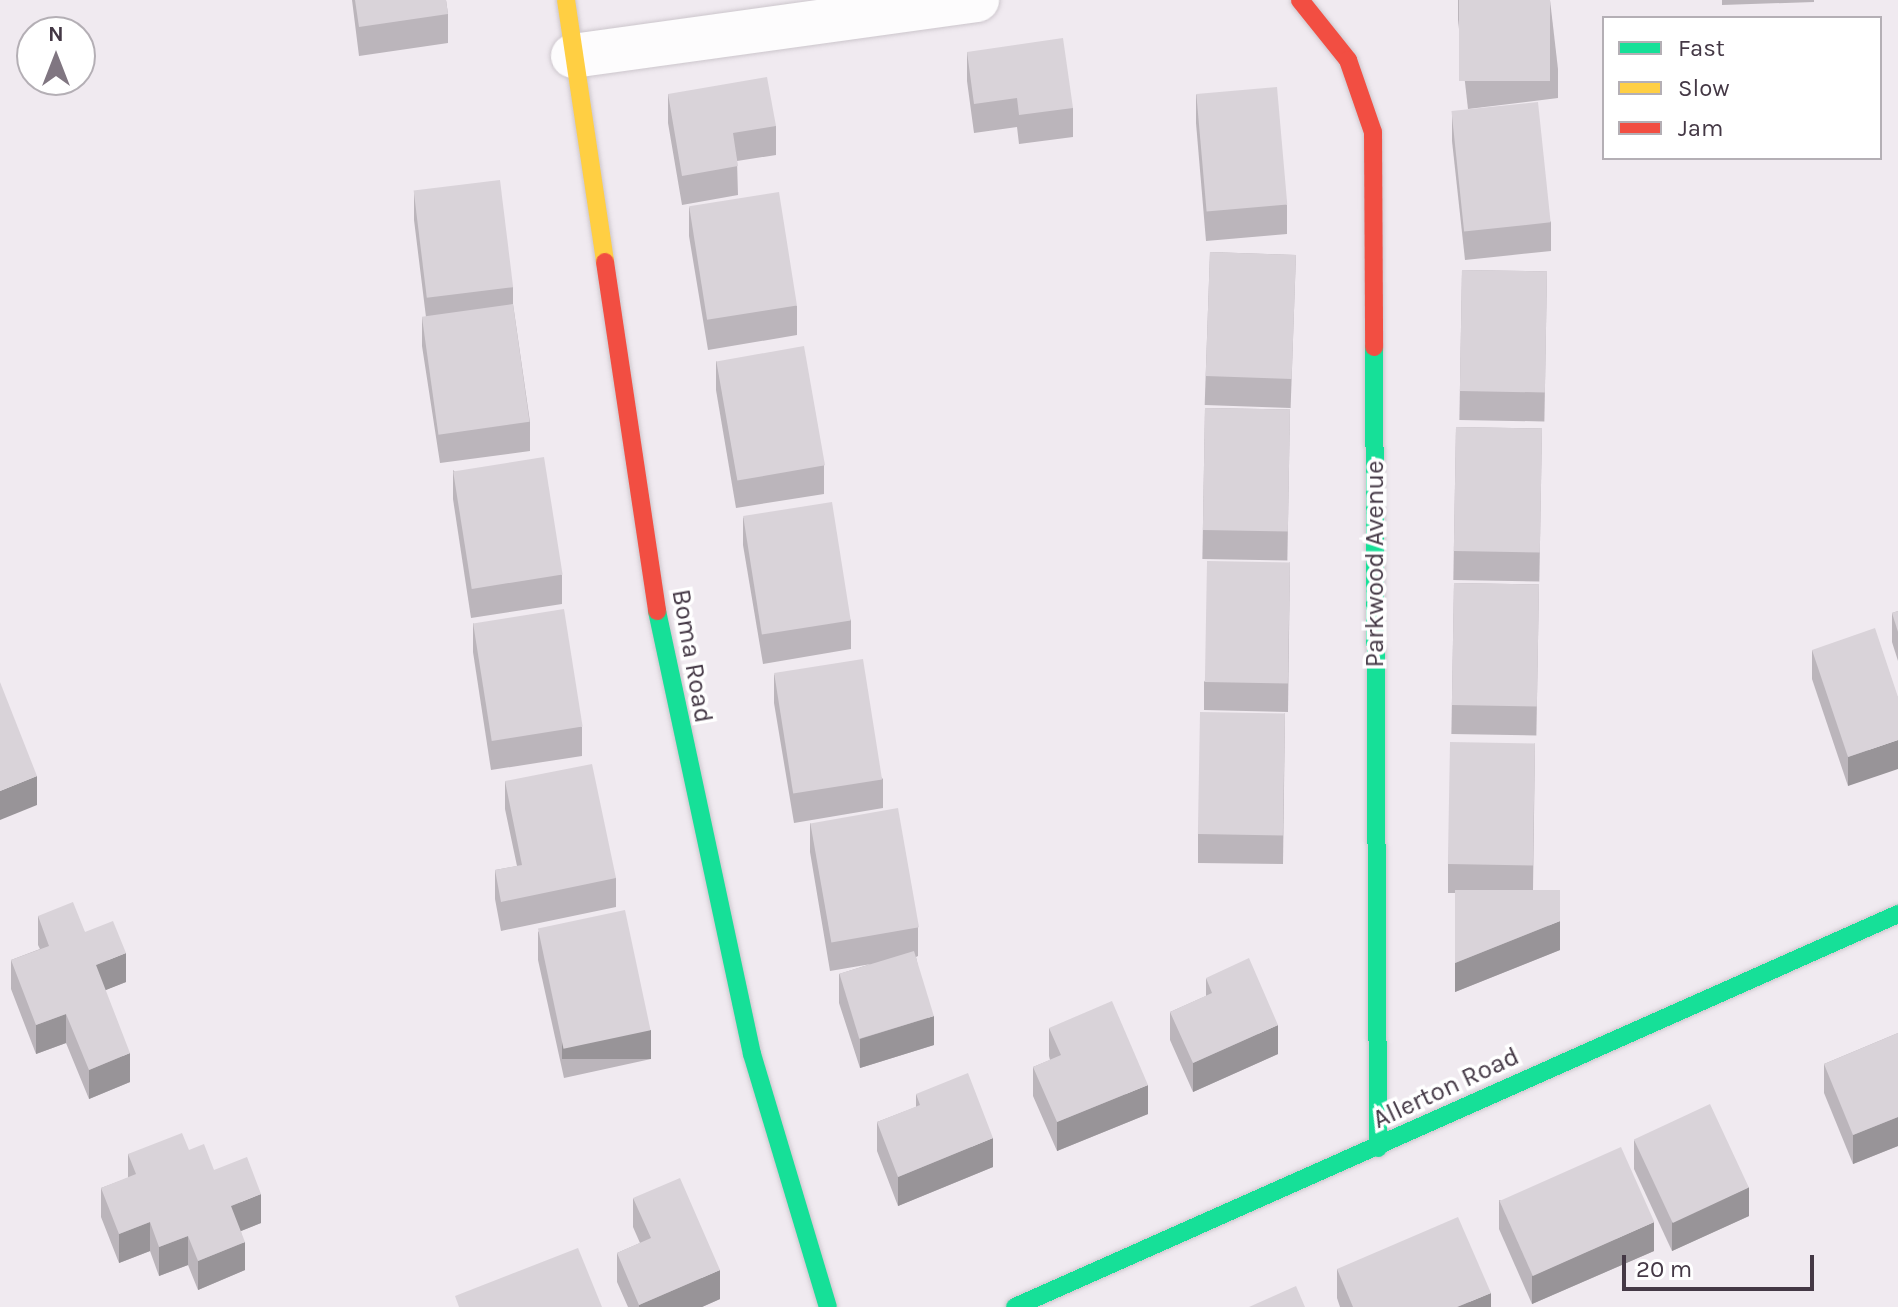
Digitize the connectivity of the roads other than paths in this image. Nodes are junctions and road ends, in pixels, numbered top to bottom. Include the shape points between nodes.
1 (566, 0) edge
2 (977, 0) edge
3 (1300, 0) edge
4 (573, 56) junction
5 (1898, 914) edge
6 (1378, 1148) junction
7 (828, 1307) edge
8 (1015, 1307) edge

1 - 4 street, Boma Road
2 - 4 street
3 - 6 street, Parkwood Avenue via 1348,60 1373,132
4 - 7 street, Boma Road via 670,696 752,1054
5 - 6 street, Allerton Road
6 - 8 street, Allerton Road

